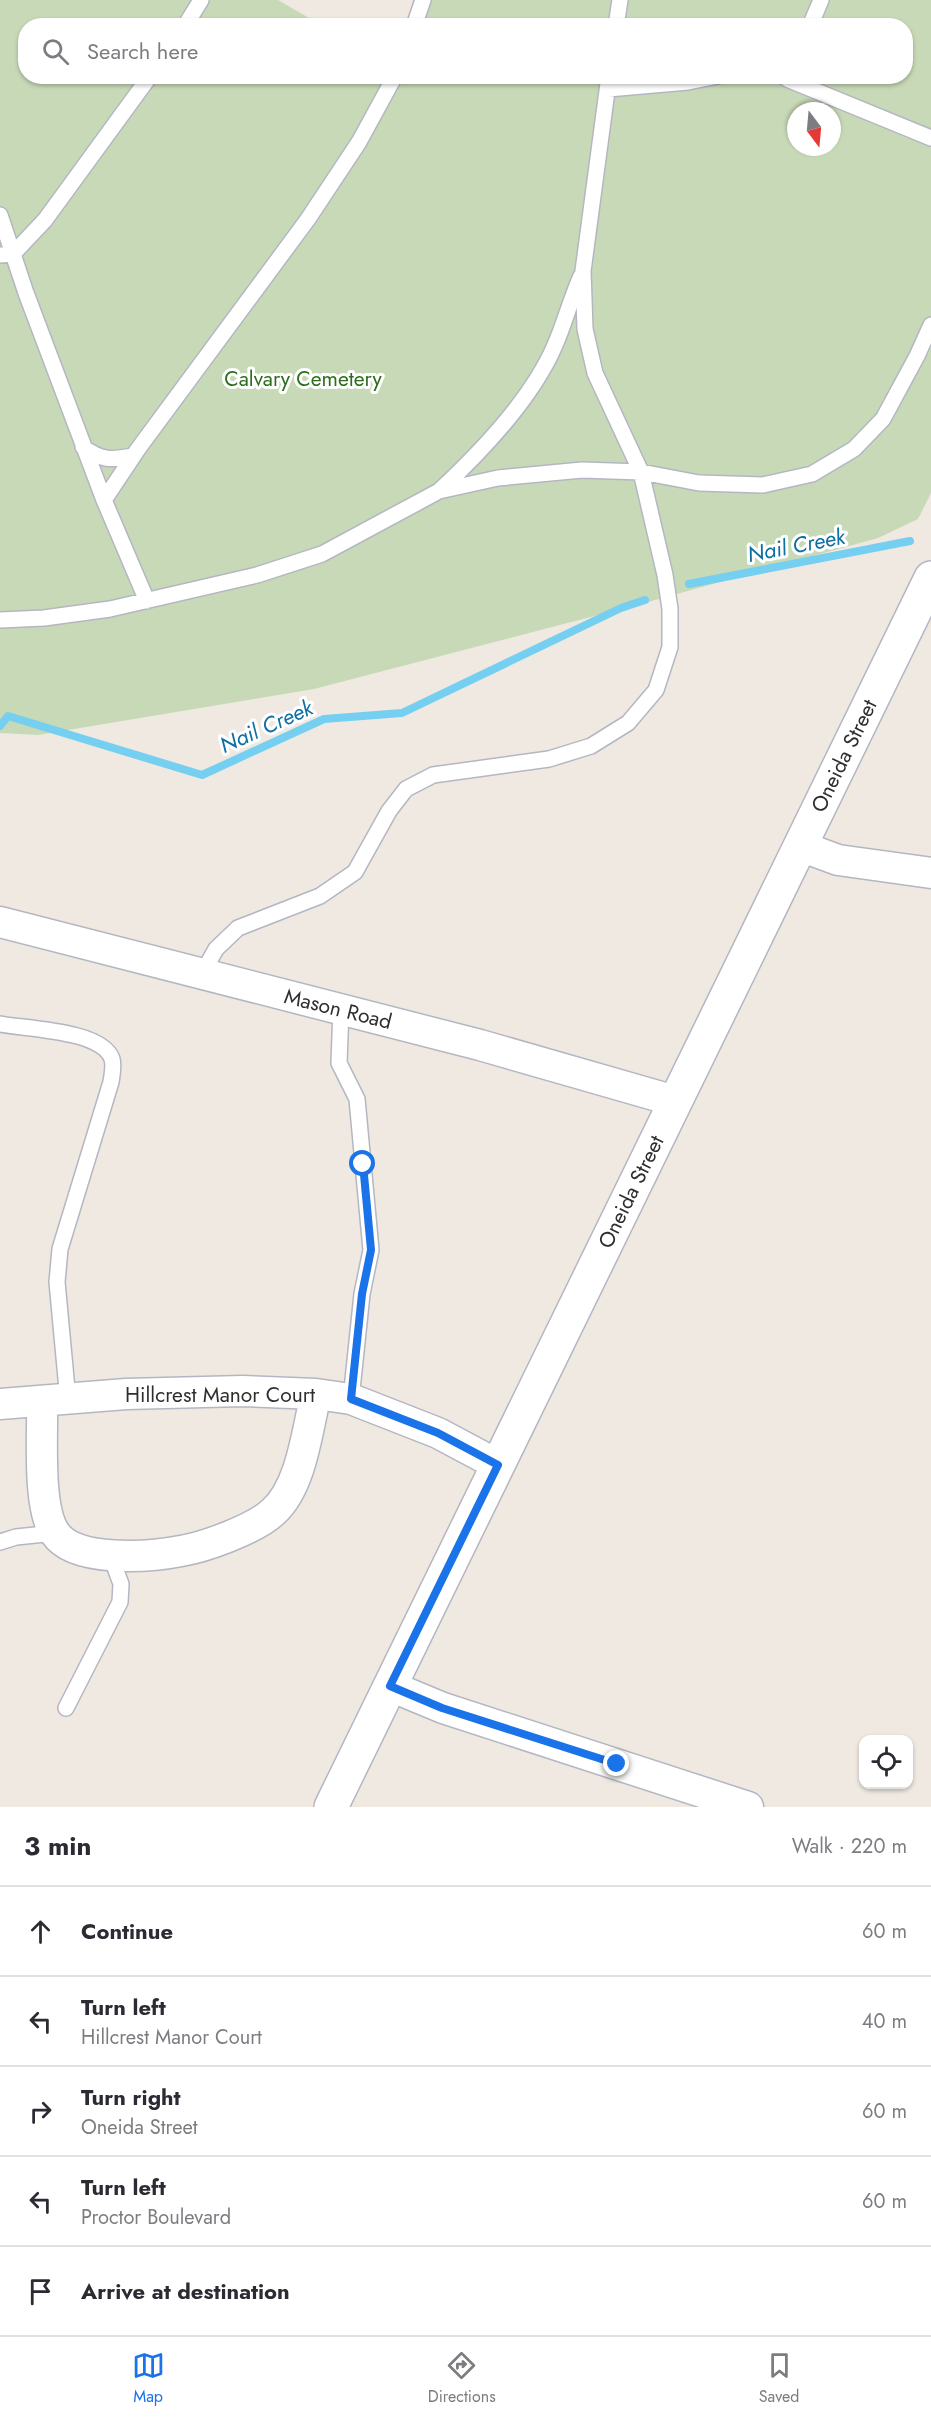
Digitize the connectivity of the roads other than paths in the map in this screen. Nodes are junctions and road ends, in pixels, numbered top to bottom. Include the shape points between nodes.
1 (201, 0) edge
2 (423, 0) edge
3 (620, 0) edge
4 (821, 0) edge
5 (190, 18) edge
6 (417, 18) edge
7 (617, 18) edge
8 (813, 18) edge
9 (144, 84) edge
10 (391, 84) edge
11 (608, 84) edge
12 (800, 84) edge
13 (931, 138) edge
14 (0, 215) edge
15 (7, 254) edge
16 (583, 271) junction
17 (931, 325) edge
18 (83, 447) junction
19 (133, 456) junction
20 (641, 472) junction
21 (439, 491) junction
22 (104, 500) junction
23 (931, 578) edge
24 (147, 601) junction
25 (0, 620) edge
26 (800, 846) junction
27 (931, 873) edge
28 (1, 924) edge
29 (202, 974) junction
30 (341, 1009) junction
31 (0, 1024) edge
32 (675, 1101) junction
33 (316, 1394) junction
34 (351, 1399) junction
35 (55, 1401) junction
36 (0, 1404) edge
37 (498, 1465) junction
38 (55, 1533) junction
39 (0, 1542) edge
40 (110, 1554) junction
41 (390, 1686) junction
42 (66, 1708) dead end
43 (331, 1807) edge
44 (748, 1807) edge

1 - 5 lane
2 - 6 lane
3 - 7 lane
4 - 8 lane
9 - 15 lane via 45,220
10 - 19 lane via 359,142 308,219
11 - 16 lane
12 - 13 lane
14 - 15 lane
15 - 18 lane
16 - 20 lane via 585,329 595,373
16 - 21 lane via 555,345 531,386 499,430
17 - 20 lane via 882,419 854,448 812,474 763,485 699,483
18 - 19 lane via 95,456 112,460
18 - 22 lane
19 - 22 lane
20 - 21 lane via 572,471 498,478
20 - 29 lane via 665,575 670,647 656,690 628,723 591,746 549,759 433,775 406,789 355,872 320,896 238,928 216,949
21 - 24 lane via 322,554 256,575
22 - 24 lane
23 - 26 street, Oneida Street
24 - 25 lane via 110,609
26 - 27 street via 838,860
26 - 32 street, Oneida Street
28 - 29 street, Mason Road
29 - 30 street, Mason Road
30 - 32 street, Mason Road
30 - 34 lane via 339,1063 357,1099 371,1250 362,1294
31 - 35 lane via 58,1032 100,1044 112,1059 111,1082 60,1249
32 - 37 street, Oneida Street
33 - 34 street, Hillcrest Manor Court
33 - 35 street, Hillcrest Manor Court via 126,1394
33 - 40 street via 297,1474 273,1513 243,1531 182,1551
34 - 37 street, Hillcrest Manor Court via 438,1433
35 - 36 street, Hillcrest Manor Court
35 - 38 street via 44,1503
37 - 41 street, Oneida Street
38 - 39 lane
38 - 40 street via 87,1552
40 - 42 lane via 121,1584 120,1602
41 - 43 street, Oneida Street
41 - 44 street via 442,1708

